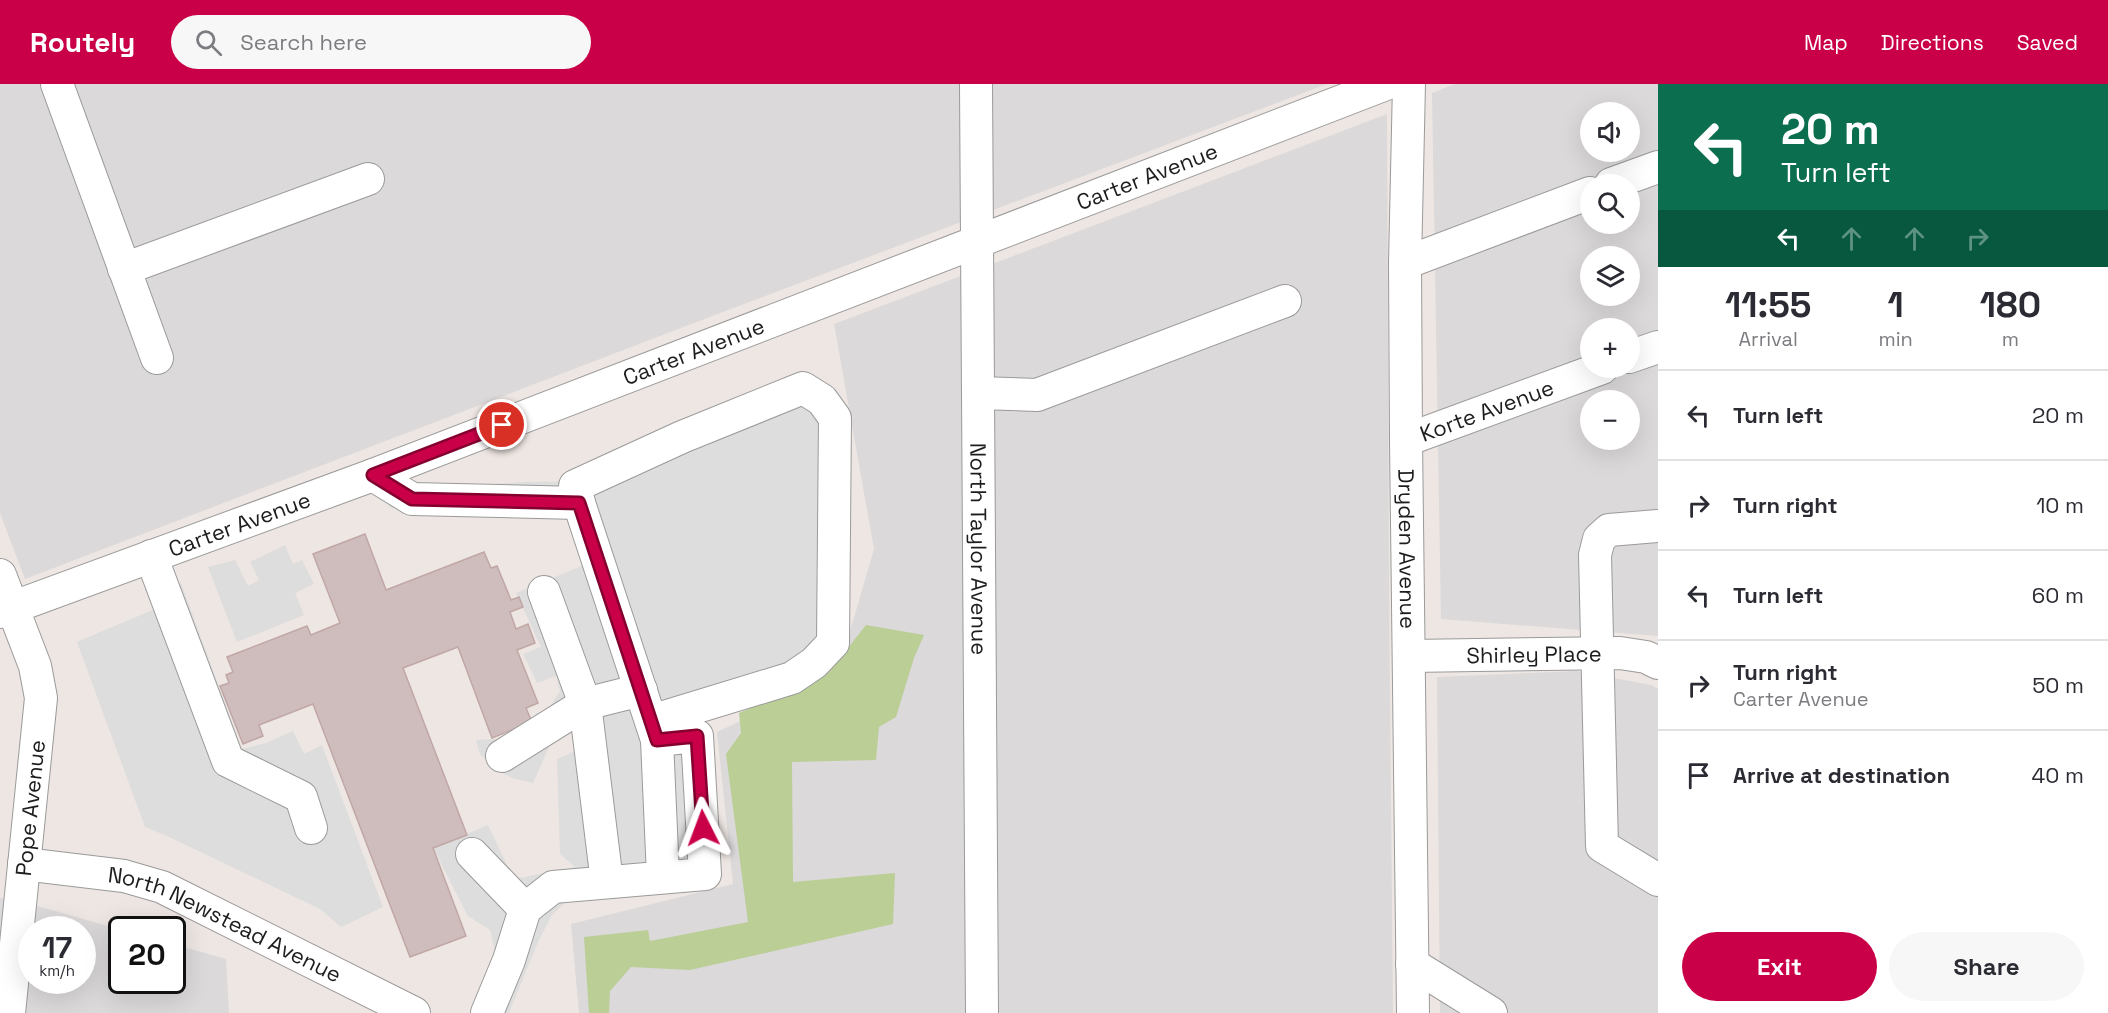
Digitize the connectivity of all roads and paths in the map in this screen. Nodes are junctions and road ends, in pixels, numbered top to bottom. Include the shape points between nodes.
1 (57, 84) edge
2 (976, 84) edge
3 (1386, 84) edge
4 (1409, 84) edge
5 (1658, 167) edge
6 (1639, 174) edge
7 (368, 179) dead end
8 (1580, 197) edge
9 (978, 242) junction
10 (1405, 263) junction
11 (124, 269) junction
12 (1285, 300) dead end
13 (1658, 347) edge
14 (1640, 353) edge
15 (157, 358) dead end
16 (1580, 376) edge
17 (979, 393) junction
18 (1406, 440) junction
19 (373, 475) junction
20 (579, 503) junction
21 (1658, 526) edge
22 (151, 556) junction
23 (0, 575) edge
24 (544, 592) dead end
25 (6, 610) edge
26 (1598, 653) junction
27 (1410, 656) junction
28 (1658, 663) edge
29 (641, 690) junction
30 (585, 704) junction
31 (654, 730) junction
32 (502, 756) dead end
33 (311, 828) dead end
34 (472, 854) dead end
35 (24, 864) junction
36 (663, 876) junction
37 (1658, 880) edge
38 (607, 882) junction
39 (525, 909) junction
40 (1412, 964) junction
41 (9, 1013) edge
42 (414, 1013) edge
43 (487, 1013) edge
44 (982, 1013) edge
45 (1413, 1013) edge
46 (1491, 1013) edge

1 - 11 street
2 - 9 street, North Taylor Avenue
3 - 9 street, Carter Avenue
4 - 10 street, Dryden Avenue
5 - 6 street
7 - 11 street
8 - 10 street
9 - 17 street, North Taylor Avenue
9 - 19 street, Carter Avenue
10 - 18 street, Dryden Avenue
11 - 15 street
12 - 17 street via 1037,395
13 - 14 street
16 - 18 street, Korte Avenue
17 - 44 street, North Taylor Avenue
18 - 27 street, Dryden Avenue
19 - 20 street via 412,499
19 - 22 street, Carter Avenue
20 - 29 street
20 - 31 street via 575,486 803,388 822,400 835,418 833,643 792,678
21 - 26 street via 1610,530 1599,539 1595,555
22 - 25 street, Carter Avenue
22 - 33 street via 228,761 302,797
23 - 25 street
24 - 30 street
25 - 35 street, Pope Avenue via 35,666 41,698
26 - 27 street, Shirley Place
26 - 28 street, Shirley Place via 1646,657
26 - 37 street via 1602,846
27 - 40 street, Dryden Avenue
29 - 30 street
29 - 31 street
30 - 32 street
30 - 38 street
31 - 36 street
31 - 36 street via 697,736 705,874
34 - 39 street
35 - 41 street, Pope Avenue
35 - 42 street, North Newstead Avenue via 124,876 162,887
36 - 38 street
38 - 39 street via 553,887
39 - 43 street
40 - 45 street, Dryden Avenue
40 - 46 street

